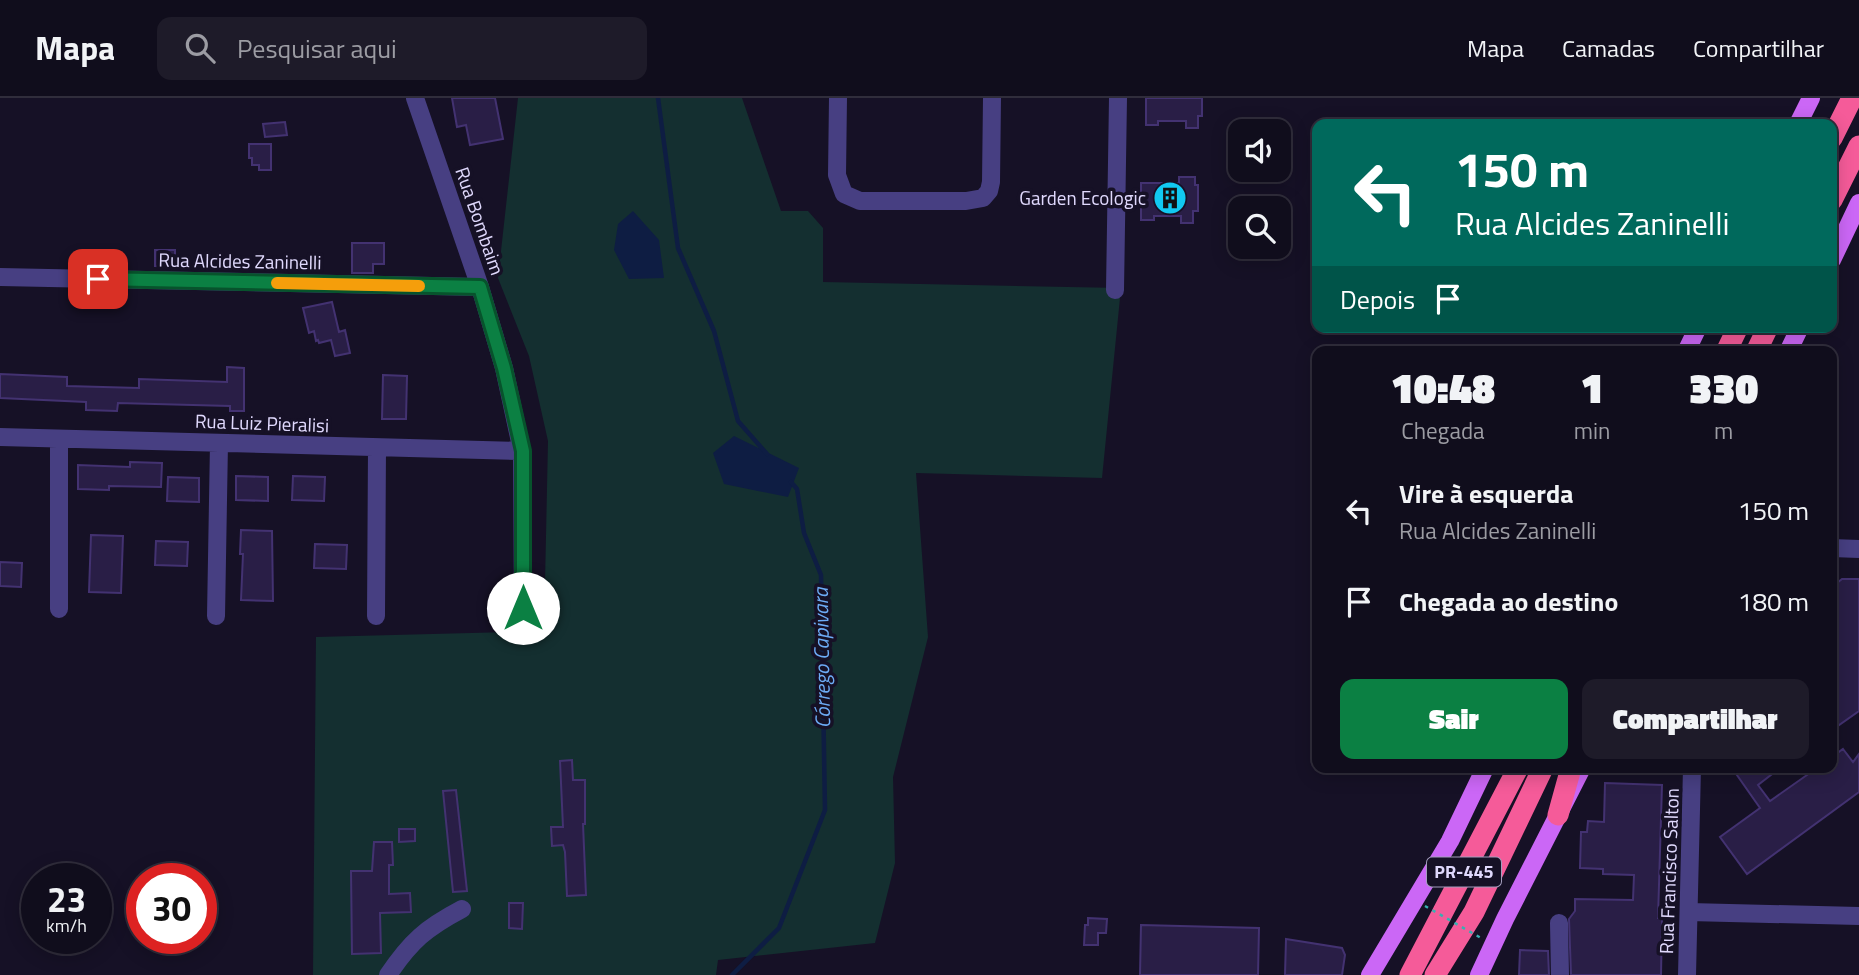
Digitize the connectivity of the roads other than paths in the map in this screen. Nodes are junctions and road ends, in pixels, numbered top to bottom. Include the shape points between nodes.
1 (415, 98) edge
2 (838, 98) edge
3 (992, 98) edge
4 (1118, 98) edge
5 (1811, 98) edge
6 (1852, 98) edge
7 (1800, 119) edge
8 (1837, 128) edge
9 (1859, 146) edge
10 (1837, 190) edge
11 (1859, 203) edge
12 (1837, 249) edge
13 (0, 277) edge
14 (480, 287) junction
15 (1115, 290) dead end
16 (0, 437) edge
17 (59, 439) junction
18 (219, 443) junction
19 (377, 447) junction
20 (523, 451) junction
21 (1837, 548) edge
22 (1859, 549) edge
23 (523, 608) dead end
24 (59, 609) dead end
25 (216, 615) dead end
26 (376, 615) dead end
27 (1483, 773) edge
28 (1515, 773) edge
29 (1541, 773) edge
30 (1570, 773) edge
31 (1579, 773) edge
32 (1692, 773) edge
33 (1558, 815) junction
34 (462, 909) dead end
35 (1689, 912) junction
36 (1859, 916) edge
37 (1559, 923) dead end
38 (388, 975) edge
39 (1370, 975) edge
40 (1410, 975) edge
41 (1435, 975) edge
42 (1479, 975) edge
43 (1560, 975) edge
44 (1687, 975) edge

1 - 14 street, Rua Bombaim
2 - 3 street via 837,175 844,194 860,201 966,201 983,198 989,191
4 - 15 street
5 - 7 main road
6 - 8 highway
9 - 10 highway
11 - 12 main road
13 - 14 street, Rua Alcides Zaninelli
14 - 20 street, Rua Bombaim
16 - 17 street, Rua Luiz Pieralisi
17 - 18 street, Rua Luiz Pieralisi
17 - 24 street
18 - 19 street, Rua Luiz Pieralisi
18 - 25 street
19 - 20 street, Rua Luiz Pieralisi
19 - 26 street
20 - 23 street, Rua Bombaim
21 - 22 street
27 - 39 main road via 1450,841
28 - 40 highway, PR-445
29 - 41 highway, PR-445 via 1474,912
30 - 33 highway
31 - 33 main road, PR-445
32 - 35 street, Rua Francisco Salton
33 - 42 main road, PR-445
34 - 38 street via 430,926
35 - 36 street
35 - 44 street, Rua Francisco Salton
37 - 43 street

